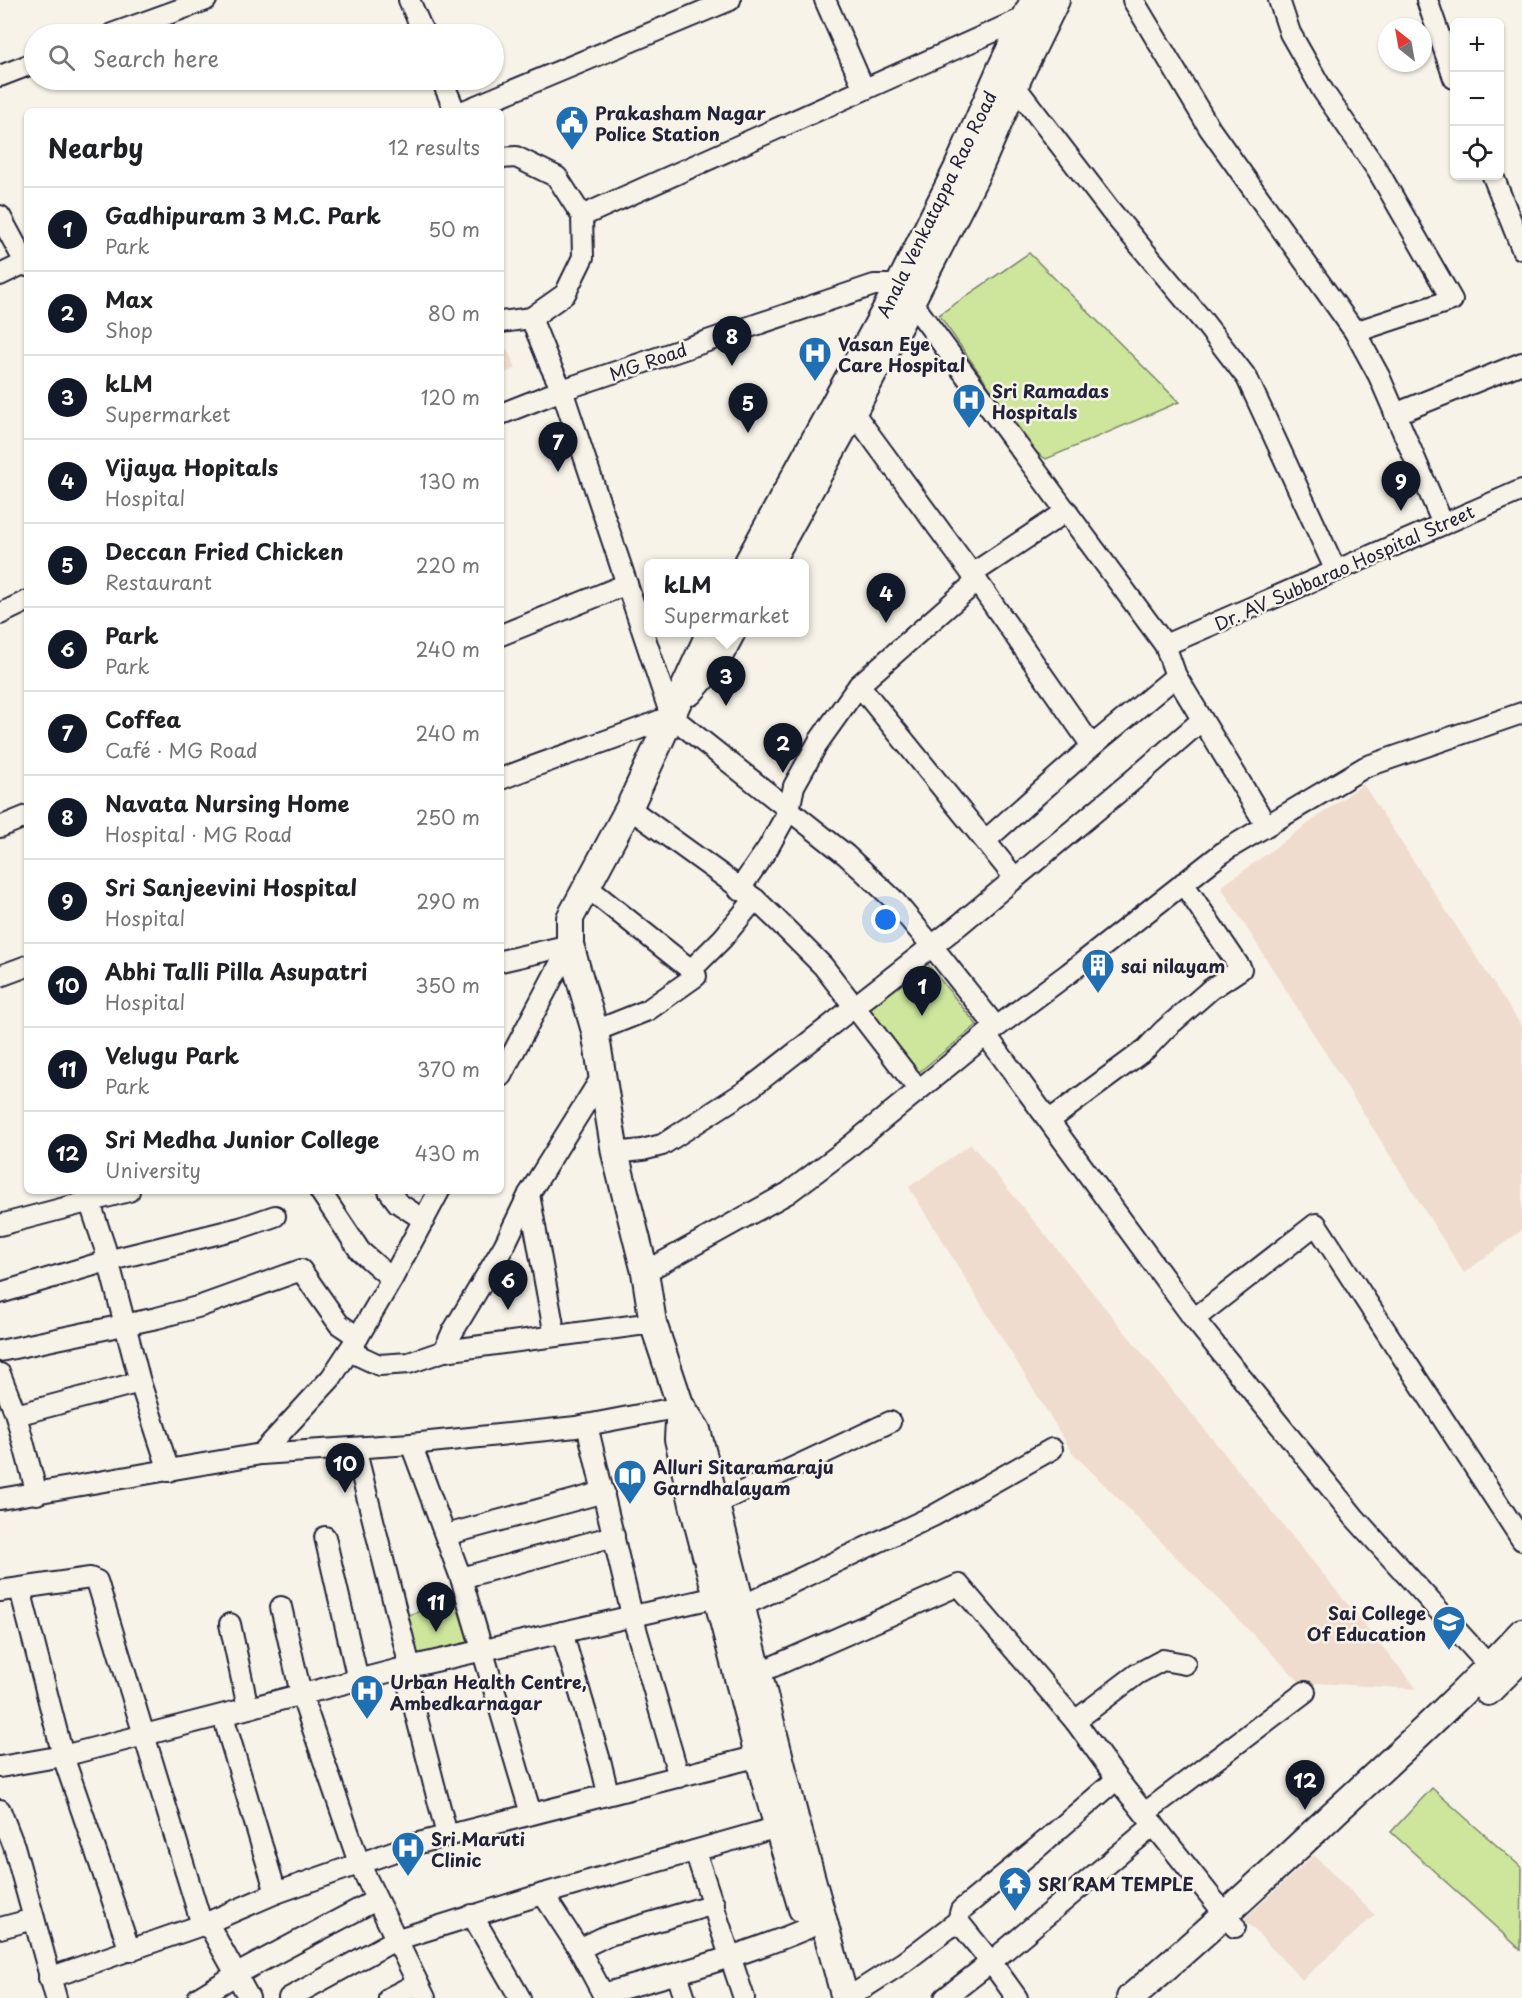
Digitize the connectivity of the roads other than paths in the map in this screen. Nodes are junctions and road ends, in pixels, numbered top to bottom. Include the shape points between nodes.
1 (206, 0) edge
2 (410, 0) edge
3 (730, 0) edge
4 (825, 0) edge
5 (1056, 0) edge
6 (1133, 0) edge
7 (1279, 0) edge
8 (1427, 0) edge
9 (1030, 9) edge
10 (140, 24) edge
11 (420, 24) edge
12 (24, 67) edge
13 (1453, 72) edge
14 (0, 76) edge
15 (1008, 77) junction
16 (864, 89) junction
17 (446, 90) edge
18 (454, 108) edge
19 (471, 108) edge
20 (504, 158) edge
21 (1495, 180) edge
22 (0, 216) edge
23 (582, 216) junction
24 (1522, 249) edge
25 (24, 260) edge
26 (24, 265) edge
27 (0, 275) edge
28 (905, 293) junction
29 (531, 318) junction
30 (504, 322) edge
31 (1355, 332) junction
32 (1522, 363) edge
33 (562, 390) junction
34 (853, 412) junction
35 (504, 413) edge
36 (1395, 414) junction
37 (1522, 490) edge
38 (1067, 511) junction
39 (1443, 524) junction
40 (750, 559) edge
41 (772, 559) edge
42 (1336, 571) junction
43 (974, 578) junction
44 (627, 584) junction
45 (24, 602) edge
46 (0, 614) edge
47 (504, 634) edge
48 (644, 635) edge
49 (645, 637) edge
50 (708, 637) edge
51 (730, 637) edge
52 (1166, 645) junction
53 (1176, 676) junction
54 (859, 685) junction
55 (1522, 713) edge
56 (671, 716) junction
57 (1202, 720) junction
58 (1092, 746) junction
59 (504, 778) edge
60 (628, 808) junction
61 (789, 810) junction
62 (24, 817) edge
63 (1266, 825) junction
64 (0, 827) edge
65 (986, 840) junction
66 (1015, 878) junction
67 (1183, 883) junction
68 (587, 887) junction
69 (747, 895) junction
70 (570, 945) junction
71 (932, 946) junction
72 (504, 959) edge
73 (24, 967) edge
74 (691, 970) junction
75 (0, 976) edge
76 (856, 1007) junction
77 (595, 1031) junction
78 (991, 1031) junction
79 (504, 1070) edge
80 (603, 1075) junction
81 (918, 1089) junction
82 (1050, 1120) junction
83 (615, 1153) junction
84 (116, 1194) edge
85 (322, 1194) edge
86 (391, 1194) edge
87 (437, 1194) edge
88 (529, 1194) junction
89 (89, 1200) junction
90 (275, 1216) dead end
91 (424, 1220) junction
92 (0, 1225) edge
93 (107, 1261) junction
94 (645, 1272) junction
95 (392, 1279) junction
96 (0, 1293) edge
97 (1194, 1319) junction
98 (653, 1323) junction
99 (124, 1324) junction
100 (555, 1336) junction
101 (353, 1344) junction
102 (0, 1351) edge
103 (444, 1351) junction
104 (0, 1374) edge
105 (140, 1382) junction
106 (680, 1404) junction
107 (16, 1415) junction
108 (890, 1422) dead end
109 (587, 1425) junction
110 (411, 1444) junction
111 (355, 1448) junction
112 (1052, 1449) dead end
113 (261, 1454) junction
114 (169, 1471) junction
115 (604, 1492) junction
116 (37, 1494) junction
117 (0, 1499) edge
118 (716, 1504) junction
119 (446, 1535) junction
120 (326, 1536) dead end
121 (614, 1536) junction
122 (1522, 1540) edge
123 (461, 1578) junction
124 (20, 1589) junction
125 (0, 1591) edge
126 (717, 1597) junction
127 (742, 1606) junction
128 (281, 1607) dead end
129 (632, 1615) junction
130 (230, 1624) dead end
131 (562, 1632) junction
132 (1522, 1632) edge
133 (484, 1650) junction
134 (1185, 1664) dead end
135 (1512, 1667) edge
136 (407, 1668) junction
137 (758, 1673) junction
138 (358, 1680) junction
139 (1305, 1692) dead end
140 (301, 1694) junction
141 (248, 1708) junction
142 (223, 1716) junction
143 (1075, 1721) junction
144 (144, 1735) junction
145 (63, 1756) junction
146 (759, 1756) junction
147 (0, 1767) edge
148 (679, 1777) junction
149 (1117, 1779) junction
150 (608, 1793) junction
151 (0, 1810) edge
152 (531, 1814) junction
153 (1149, 1819) junction
154 (778, 1827) junction
155 (447, 1835) junction
156 (7, 1848) edge
157 (695, 1851) junction
158 (359, 1863) junction
159 (276, 1893) junction
160 (543, 1894) junction
161 (376, 1900) junction
162 (714, 1904) junction
163 (472, 1915) junction
164 (34, 1919) junction
165 (958, 1921) junction
166 (1230, 1921) junction
167 (202, 1925) junction
168 (0, 1928) edge
169 (808, 1928) junction
170 (395, 1940) junction
171 (579, 1949) junction
172 (130, 1951) junction
173 (730, 1957) junction
174 (991, 1962) junction
175 (237, 1974) junction
176 (677, 1974) junction
177 (50, 1978) junction
178 (421, 1991) edge
179 (604, 1996) edge
180 (54, 1998) edge
181 (198, 1998) edge
182 (249, 1998) edge
183 (289, 1998) edge
184 (389, 1998) edge
185 (520, 1998) edge
186 (685, 1998) edge
187 (744, 1998) edge
188 (830, 1998) edge
189 (847, 1998) edge
190 (945, 1998) edge
191 (1017, 1998) edge
192 (1130, 1998) edge
193 (1155, 1998) edge

1 - 10 street
2 - 11 street
3 - 19 street
4 - 16 street
5 - 15 main road, Anala Venkatappa Rao Road
6 - 31 street via 1210,129
7 - 31 street via 1290,33 1323,91 1378,171 1452,300
8 - 13 street
9 - 15 main road, Anala Venkatappa Rao Road
9 - 16 street
12 - 14 street
15 - 28 main road, Anala Venkatappa Rao Road via 957,169
15 - 42 street via 1247,378
16 - 23 street
17 - 18 street
20 - 23 street via 516,157 557,177
21 - 24 street
22 - 25 street
23 - 29 street via 583,257 565,294
26 - 27 street
28 - 33 street, MG Road via 874,285
28 - 34 main road, Anala Venkatappa Rao Road
28 - 38 street
28 - 40 main road, Anala Venkatappa Rao Road
29 - 30 street
29 - 33 street
31 - 36 street
32 - 36 street
33 - 35 street, MG Road
33 - 44 street
34 - 41 main road, Anala Venkatappa Rao Road
34 - 43 street
36 - 39 street
37 - 39 street, Dr. AV Subbarao Hospital Street
38 - 43 street
38 - 52 street
39 - 42 street, Dr. AV Subbarao Hospital Street
42 - 52 street, Dr. AV Subbarao Hospital Street
43 - 54 street
43 - 58 street
44 - 47 street
44 - 48 street
45 - 46 street
49 - 56 street
50 - 56 main road
51 - 56 main road via 716,662
52 - 53 street
53 - 57 street
53 - 58 street
54 - 61 street via 819,741 794,786
54 - 65 street
55 - 63 street via 1365,767
56 - 59 street
56 - 60 main road
56 - 61 street
57 - 63 street
57 - 66 street
58 - 65 street
60 - 68 main road
60 - 69 street
61 - 69 street
61 - 71 street via 892,898
62 - 64 street
63 - 67 street
65 - 66 street
66 - 71 street
67 - 78 street
67 - 82 street via 1241,969 1211,989 1146,1049
68 - 70 main road via 570,918
68 - 74 street
69 - 74 street via 723,938
69 - 76 street via 823,966
70 - 72 street
70 - 77 main road
70 - 79 street
71 - 76 street
71 - 78 street
73 - 75 street
74 - 77 street via 696,976 648,1010
76 - 81 street
76 - 83 street via 749,1089 662,1145
77 - 80 main road
78 - 81 street
78 - 82 street
80 - 83 main road
80 - 88 street
81 - 94 street via 788,1192
82 - 97 street
83 - 94 main road
84 - 89 street
85 - 95 street via 360,1251
86 - 91 street
87 - 91 street
88 - 100 street
88 - 103 street
89 - 92 street
89 - 93 street
90 - 93 street
91 - 95 street
93 - 96 street
93 - 99 street
94 - 98 main road
95 - 101 street
97 - 122 street via 1316,1224
97 - 135 street via 1355,1518
98 - 100 street
98 - 106 main road
99 - 101 street via 201,1306 301,1270
99 - 102 street
99 - 105 street
100 - 103 street
101 - 103 street via 379,1365 409,1363
101 - 113 street via 331,1378
104 - 107 street
105 - 107 street
105 - 114 street
106 - 109 street
106 - 118 main road via 697,1430
106 - 126 main road via 678,1439
107 - 116 street
108 - 118 street
109 - 110 street
109 - 115 street
110 - 111 street
110 - 119 street
111 - 113 street
111 - 136 street
112 - 127 street via 933,1516
113 - 114 street
114 - 116 street
115 - 119 street
115 - 121 street
116 - 117 street
118 - 127 main road
119 - 123 street
120 - 138 street
121 - 123 street
121 - 129 street
123 - 133 street
124 - 125 street
124 - 144 street via 90,1578 97,1581
124 - 145 street
126 - 129 street
126 - 146 main road
127 - 137 main road
128 - 140 street
129 - 131 street
129 - 148 street
130 - 141 street
131 - 133 street
131 - 150 street
132 - 135 main road
133 - 136 street
133 - 152 street
134 - 143 street via 1162,1660
135 - 166 main road
136 - 138 street
136 - 155 street
137 - 143 street via 959,1585
137 - 189 main road
138 - 140 street
139 - 153 street
140 - 141 street
140 - 158 street
141 - 142 street
142 - 144 street
142 - 159 street
143 - 149 street
144 - 145 street
144 - 167 street
145 - 147 street
145 - 172 street
146 - 148 street
146 - 154 main road
148 - 150 street
149 - 153 street
149 - 165 street via 961,1910
150 - 152 street
151 - 156 street
152 - 155 street
153 - 166 street
153 - 174 street
154 - 157 street
154 - 169 main road
155 - 158 street
156 - 164 street
157 - 160 street
157 - 162 street
158 - 159 street
158 - 161 street
159 - 167 street
160 - 163 street
160 - 171 street
161 - 170 street
161 - 175 street
162 - 171 street via 606,1936
162 - 173 street
163 - 170 street
163 - 185 street
164 - 168 street
164 - 177 street
165 - 174 street
165 - 189 street
166 - 192 main road
166 - 193 main road
167 - 172 street
167 - 175 street via 211,1929
169 - 173 street
169 - 188 main road
170 - 178 street
170 - 183 street
171 - 179 street
172 - 177 street
173 - 176 street
173 - 187 street
174 - 190 street
174 - 191 street
175 - 181 street
175 - 182 street
176 - 179 street
176 - 186 street
177 - 180 street
178 - 184 street

